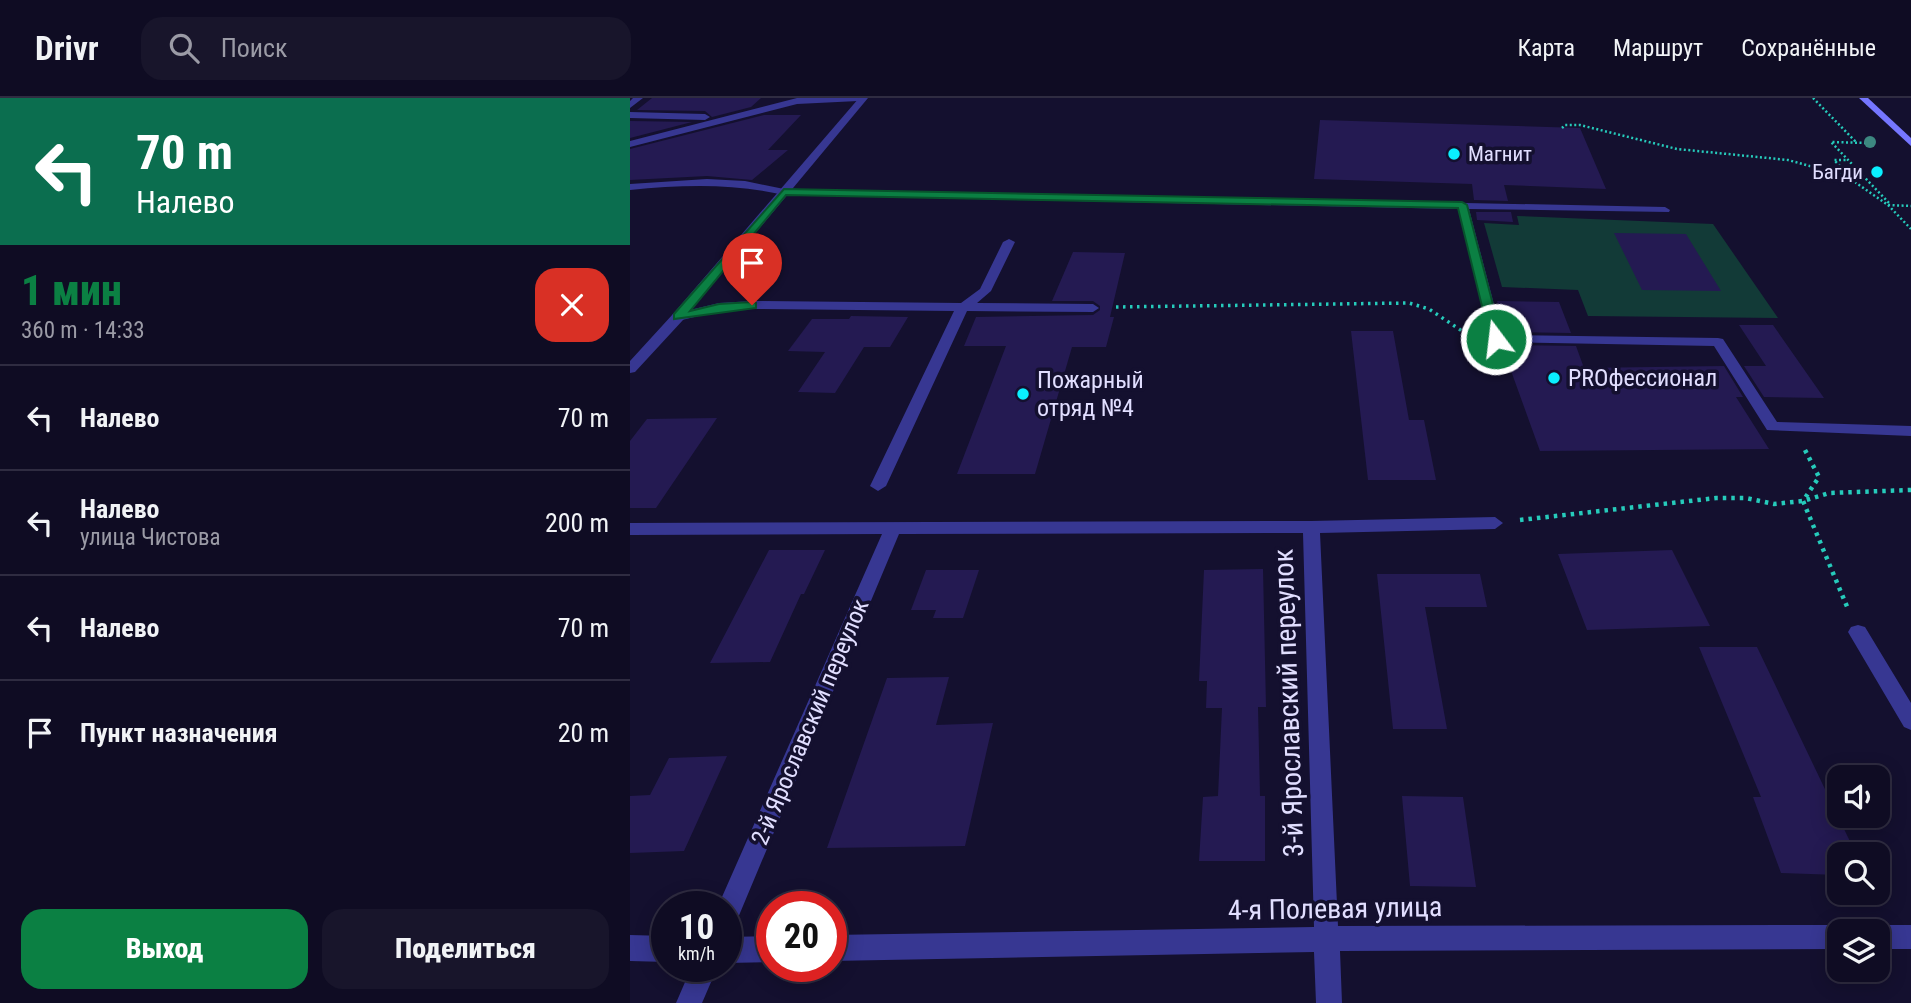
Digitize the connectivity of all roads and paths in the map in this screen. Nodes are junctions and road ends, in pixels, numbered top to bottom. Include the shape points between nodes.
1 (639, 98) edge
2 (858, 98) edge
3 (864, 98) edge
4 (1813, 98) edge
5 (1847, 98) edge
6 (1863, 98) edge
7 (794, 100) edge
8 (630, 105) edge
9 (1878, 112) junction
10 (630, 115) edge
11 (733, 118) junction
12 (1562, 128) dead end
13 (1857, 143) junction
14 (1866, 143) dead end
15 (1911, 143) edge
16 (630, 144) edge
17 (1847, 160) junction
18 (1845, 166) junction
19 (1854, 167) junction
20 (1846, 176) junction
21 (630, 187) edge
22 (784, 192) junction
23 (1462, 205) junction
24 (1890, 205) junction
25 (1911, 206) edge
26 (1665, 210) dead end
27 (1911, 229) edge
28 (1009, 242) dead end
29 (962, 308) junction
30 (1093, 308) joint
31 (678, 317) junction
32 (1496, 339) junction
33 (630, 369) edge
34 (1793, 428) junction
35 (1911, 431) edge
36 (877, 486) dead end
37 (1911, 490) edge
38 (1803, 501) junction
39 (1495, 523) joint
40 (894, 527) junction
41 (1311, 527) junction
42 (630, 529) edge
43 (1858, 632) joint
44 (1911, 721) edge
45 (737, 891) edge
46 (1827, 937) edge
47 (1890, 937) edge
48 (1911, 937) edge
49 (1327, 939) junction
50 (630, 948) edge
51 (847, 948) edge
52 (651, 949) edge
53 (698, 982) edge
54 (689, 1003) edge
55 (1329, 1003) edge

1 - 8 street
2 - 7 street
3 - 22 street
4 - 13 path
5 - 9 main road
6 - 9 main road
7 - 11 street
9 - 15 main road
10 - 11 street
11 - 16 street
12 - 20 path via 1580,125 1677,149 1788,160
13 - 14 path
13 - 17 path via 1831,142
17 - 18 path via 1834,159
17 - 19 path
18 - 19 path
18 - 20 path via 1852,173
19 - 24 path
20 - 24 path
21 - 22 street via 719,181
22 - 23 street
22 - 31 street
23 - 26 street
23 - 32 street
24 - 25 path
24 - 27 path
28 - 29 street via 985,291
29 - 30 street
29 - 31 street via 752,305
29 - 36 street
30 - 32 path via 1409,303 1438,312 1465,335
31 - 33 street
32 - 34 street via 1718,342 1772,427
34 - 35 street
34 - 38 path via 1819,477
37 - 38 path via 1829,493
38 - 39 path via 1774,505 1746,498 1716,498
38 - 43 path
39 - 41 street
40 - 41 street
40 - 42 street
40 - 45 street, 2-й Ярославский переулок
41 - 49 street, 3-й Ярославский переулок
43 - 44 street
46 - 49 street, 4-я Полевая улица
47 - 48 street
49 - 51 street, 4-я Полевая улица
49 - 55 street, 3-й Ярославский переулок
50 - 52 street
53 - 54 street

